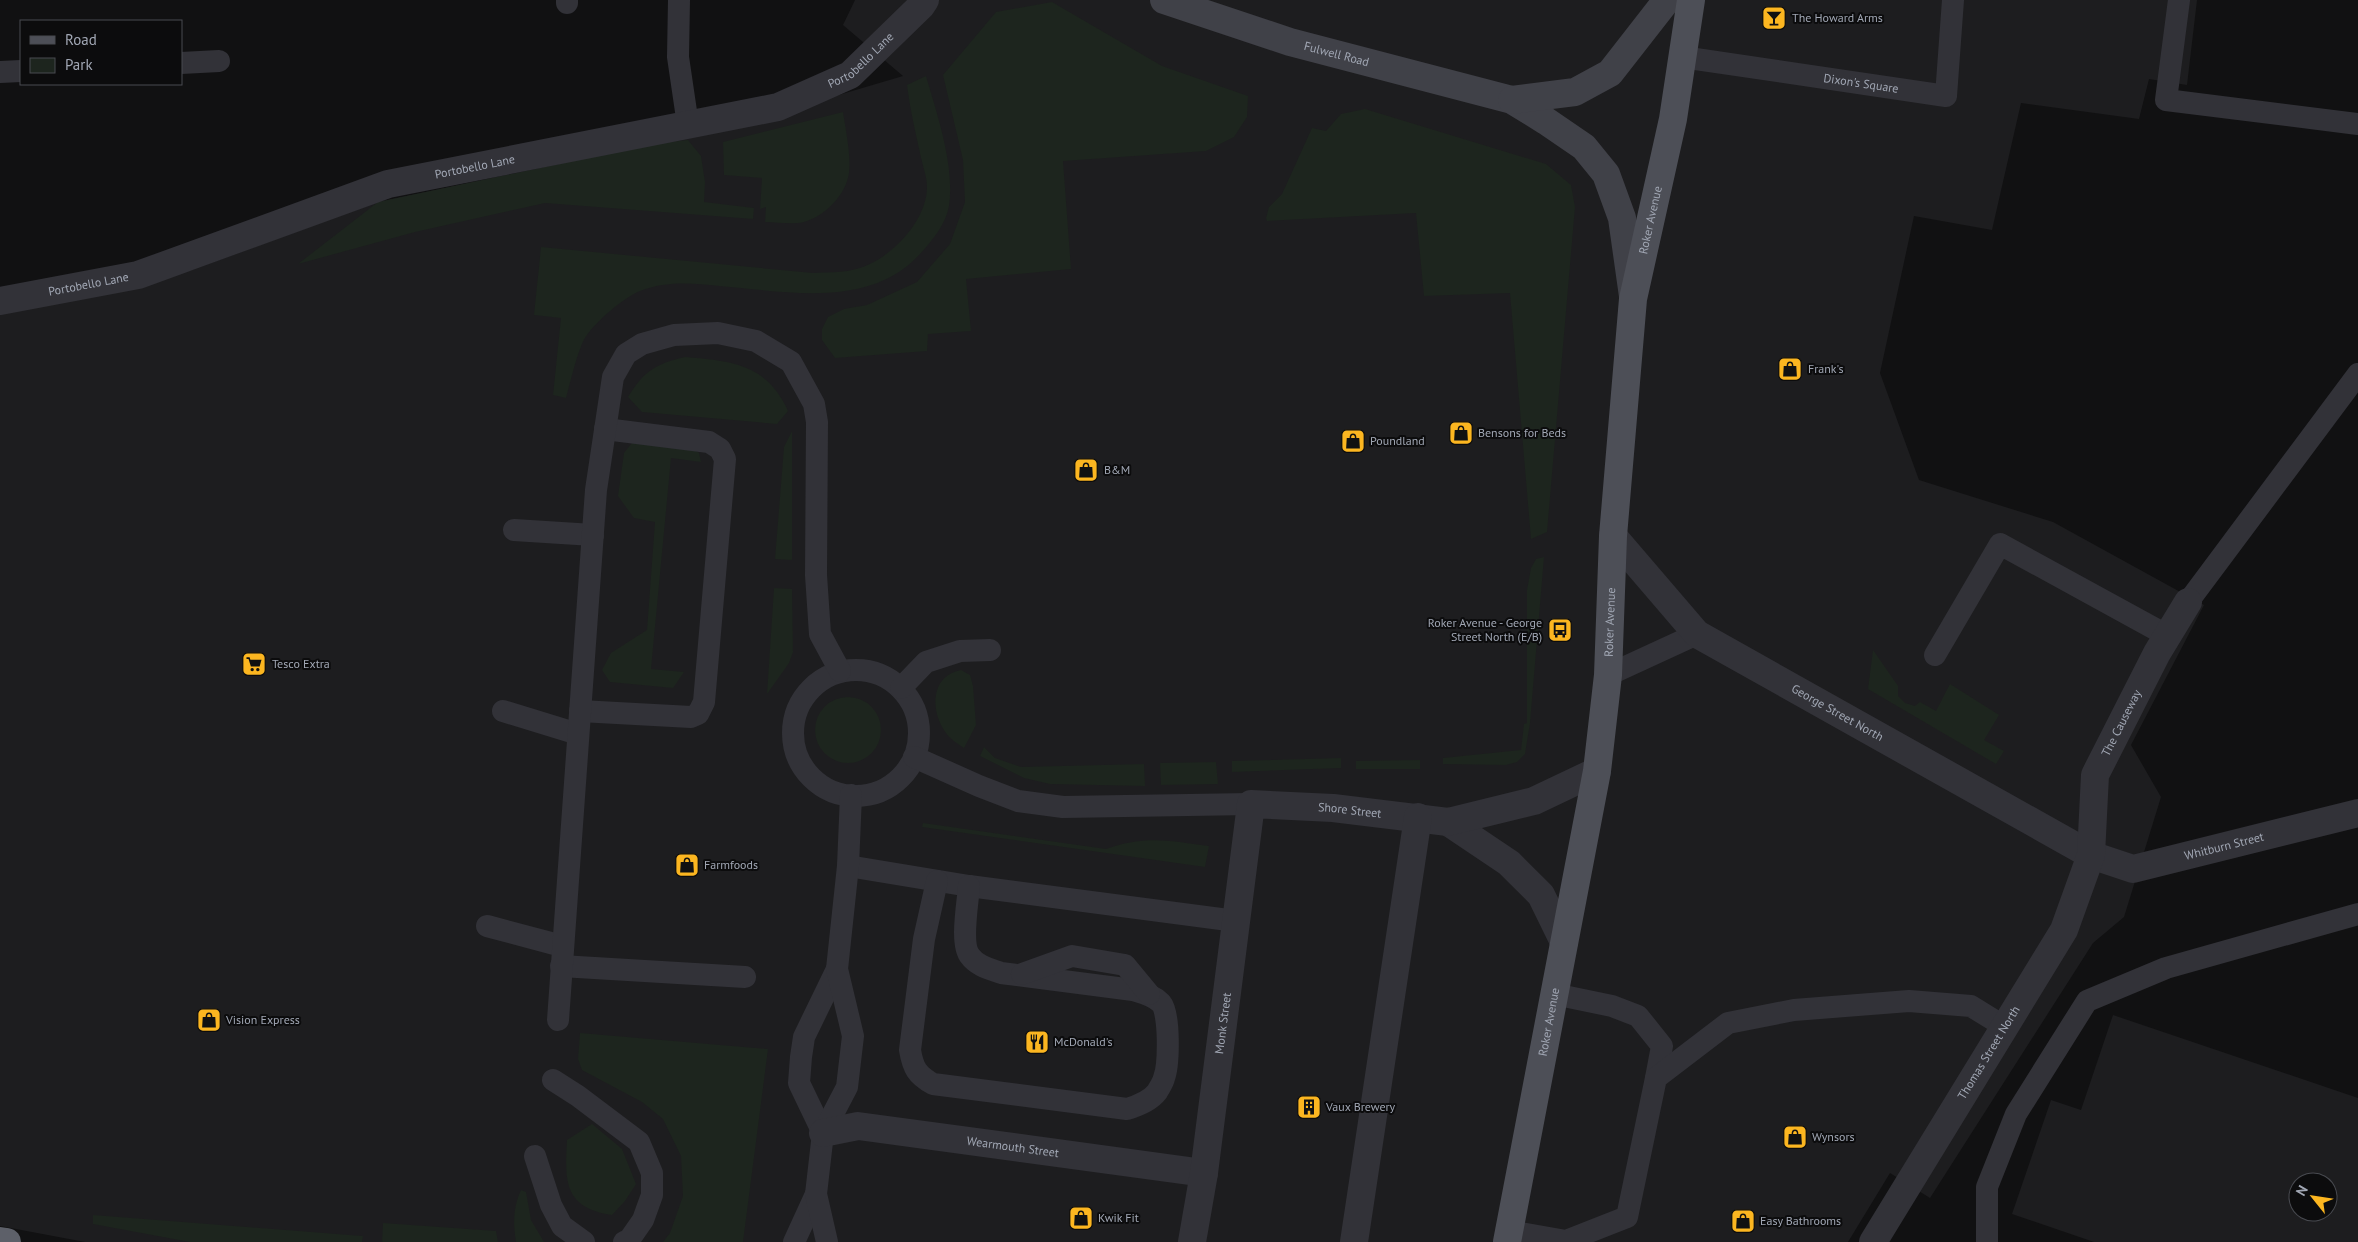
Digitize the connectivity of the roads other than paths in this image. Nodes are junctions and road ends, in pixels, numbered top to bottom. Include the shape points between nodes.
1 (680, 0) edge
2 (925, 0) edge
3 (1164, 0) edge
4 (1667, 0) edge
5 (1691, 0) edge
6 (1953, 0) edge
7 (2179, 0) edge
8 (1682, 56) junction
9 (219, 61) dead end
10 (182, 63) edge
11 (20, 71) edge
12 (0, 72) edge
13 (1512, 100) junction
14 (2358, 124) edge
15 (688, 125) junction
16 (1633, 299) junction
17 (0, 301) edge
18 (2358, 374) edge
19 (605, 428) junction
20 (514, 530) dead end
21 (593, 535) junction
22 (1613, 536) junction
23 (2188, 602) joint
24 (1697, 634) junction
25 (2168, 636) junction
26 (990, 650) dead end
27 (1935, 655) dead end
28 (840, 671) junction
29 (1608, 675) junction
30 (901, 688) junction
31 (504, 711) dead end
32 (580, 711) junction
33 (578, 734) junction
34 (914, 757) junction
35 (1597, 771) junction
36 (851, 795) junction
37 (1250, 804) junction
38 (2358, 813) edge
39 (1418, 817) junction
40 (1448, 822) junction
41 (2091, 856) junction
42 (848, 866) junction
43 (937, 881) junction
44 (969, 886) junction
45 (2358, 914) edge
46 (1236, 922) junction
47 (487, 926) dead end
48 (1564, 942) junction
49 (561, 956) junction
50 (837, 970) junction
51 (745, 977) dead end
52 (1554, 994) junction
53 (558, 1020) dead end
54 (2005, 1027) junction
55 (1656, 1078) junction
56 (553, 1080) dead end
57 (823, 1133) junction
58 (535, 1156) dead end
59 (1204, 1173) junction
60 (816, 1194) junction
61 (1508, 1237) edge
62 (0, 1241) edge
63 (7, 1242) edge
64 (584, 1242) edge
65 (624, 1242) edge
66 (794, 1242) edge
67 (827, 1242) edge
68 (1192, 1242) edge
69 (1354, 1242) edge
70 (1873, 1242) edge
71 (1987, 1242) edge

1 - 15 lane via 678,57
2 - 15 street, Portobello Lane via 850,75 778,107
3 - 13 street, Fulwell Road via 1290,42
4 - 13 street, Fulwell Road via 1610,73 1575,92
5 - 8 main road, Roker Avenue
6 - 8 lane, Dixon's Square via 1946,96
7 - 14 lane via 2166,100
8 - 16 main road, Roker Avenue via 1673,119
9 - 10 lane
11 - 12 lane
13 - 16 street, Fulwell Road via 1584,147 1606,174 1622,218
15 - 17 street, Portobello Lane via 388,184 138,276
16 - 22 main road, Roker Avenue
18 - 23 lane
19 - 21 lane
19 - 28 lane via 613,377 626,354 642,344 674,335 718,333 756,340 791,362 814,404 817,422 816,575 820,634
19 - 32 lane via 709,442 720,449 725,459 706,682 704,702 698,714 691,717
20 - 21 lane
21 - 32 lane
22 - 24 street, George Street North
22 - 29 main road, Roker Avenue
23 - 25 street, The Causeway
24 - 29 lane
24 - 41 street, George Street North
25 - 27 lane via 2000,544
25 - 41 street, The Causeway via 2095,775
26 - 30 lane via 960,651 926,662
28 - 30 lane via 865,670 885,675
28 - 36 lane via 807,691 797,710 792,731 795,752 805,771 820,785
29 - 35 main road, Roker Avenue
30 - 34 lane via 913,704 919,724
31 - 33 lane
32 - 33 lane
33 - 49 lane
34 - 36 lane via 899,780 881,791
34 - 37 lane via 1018,801 1063,807
35 - 40 street via 1534,801
35 - 48 main road, Roker Avenue
36 - 42 lane
37 - 39 street, Shore Street
37 - 46 street, Monk Street
38 - 41 street, Whitburn Street via 2133,869
39 - 40 street, Shore Street
39 - 69 street
40 - 48 street via 1509,863 1541,895
41 - 54 street, Thomas Street North via 2064,930
42 - 43 lane
42 - 50 lane
43 - 44 lane
43 - 44 lane via 924,939 910,1050 912,1066 921,1078 933,1084 1127,1109 1156,1094 1165,1078 1168,1020 1162,1004 1149,994 1133,990 1001,973 984,967 970,957 965,947
44 - 46 lane
45 - 71 lane via 2166,968 2087,1001 2016,1114 1987,1187
46 - 59 street, Monk Street
47 - 49 lane
48 - 52 main road, Roker Avenue
49 - 51 lane
49 - 53 lane
50 - 57 lane via 853,1036 848,1087
50 - 57 lane via 804,1037 799,1083
52 - 55 lane via 1612,1006 1638,1016 1662,1046
52 - 61 main road, Roker Avenue
54 - 55 lane via 1971,1006 1910,1001 1794,1010 1728,1023
54 - 70 street, Thomas Street North
55 - 61 lane via 1627,1217 1566,1241
56 - 65 lane via 639,1142 652,1173 652,1194 643,1220
57 - 59 street, Wearmouth Street via 858,1126
57 - 60 lane
58 - 64 lane via 551,1205 562,1226
59 - 68 street, Monk Street
60 - 66 lane
60 - 67 lane
62 - 63 highway

